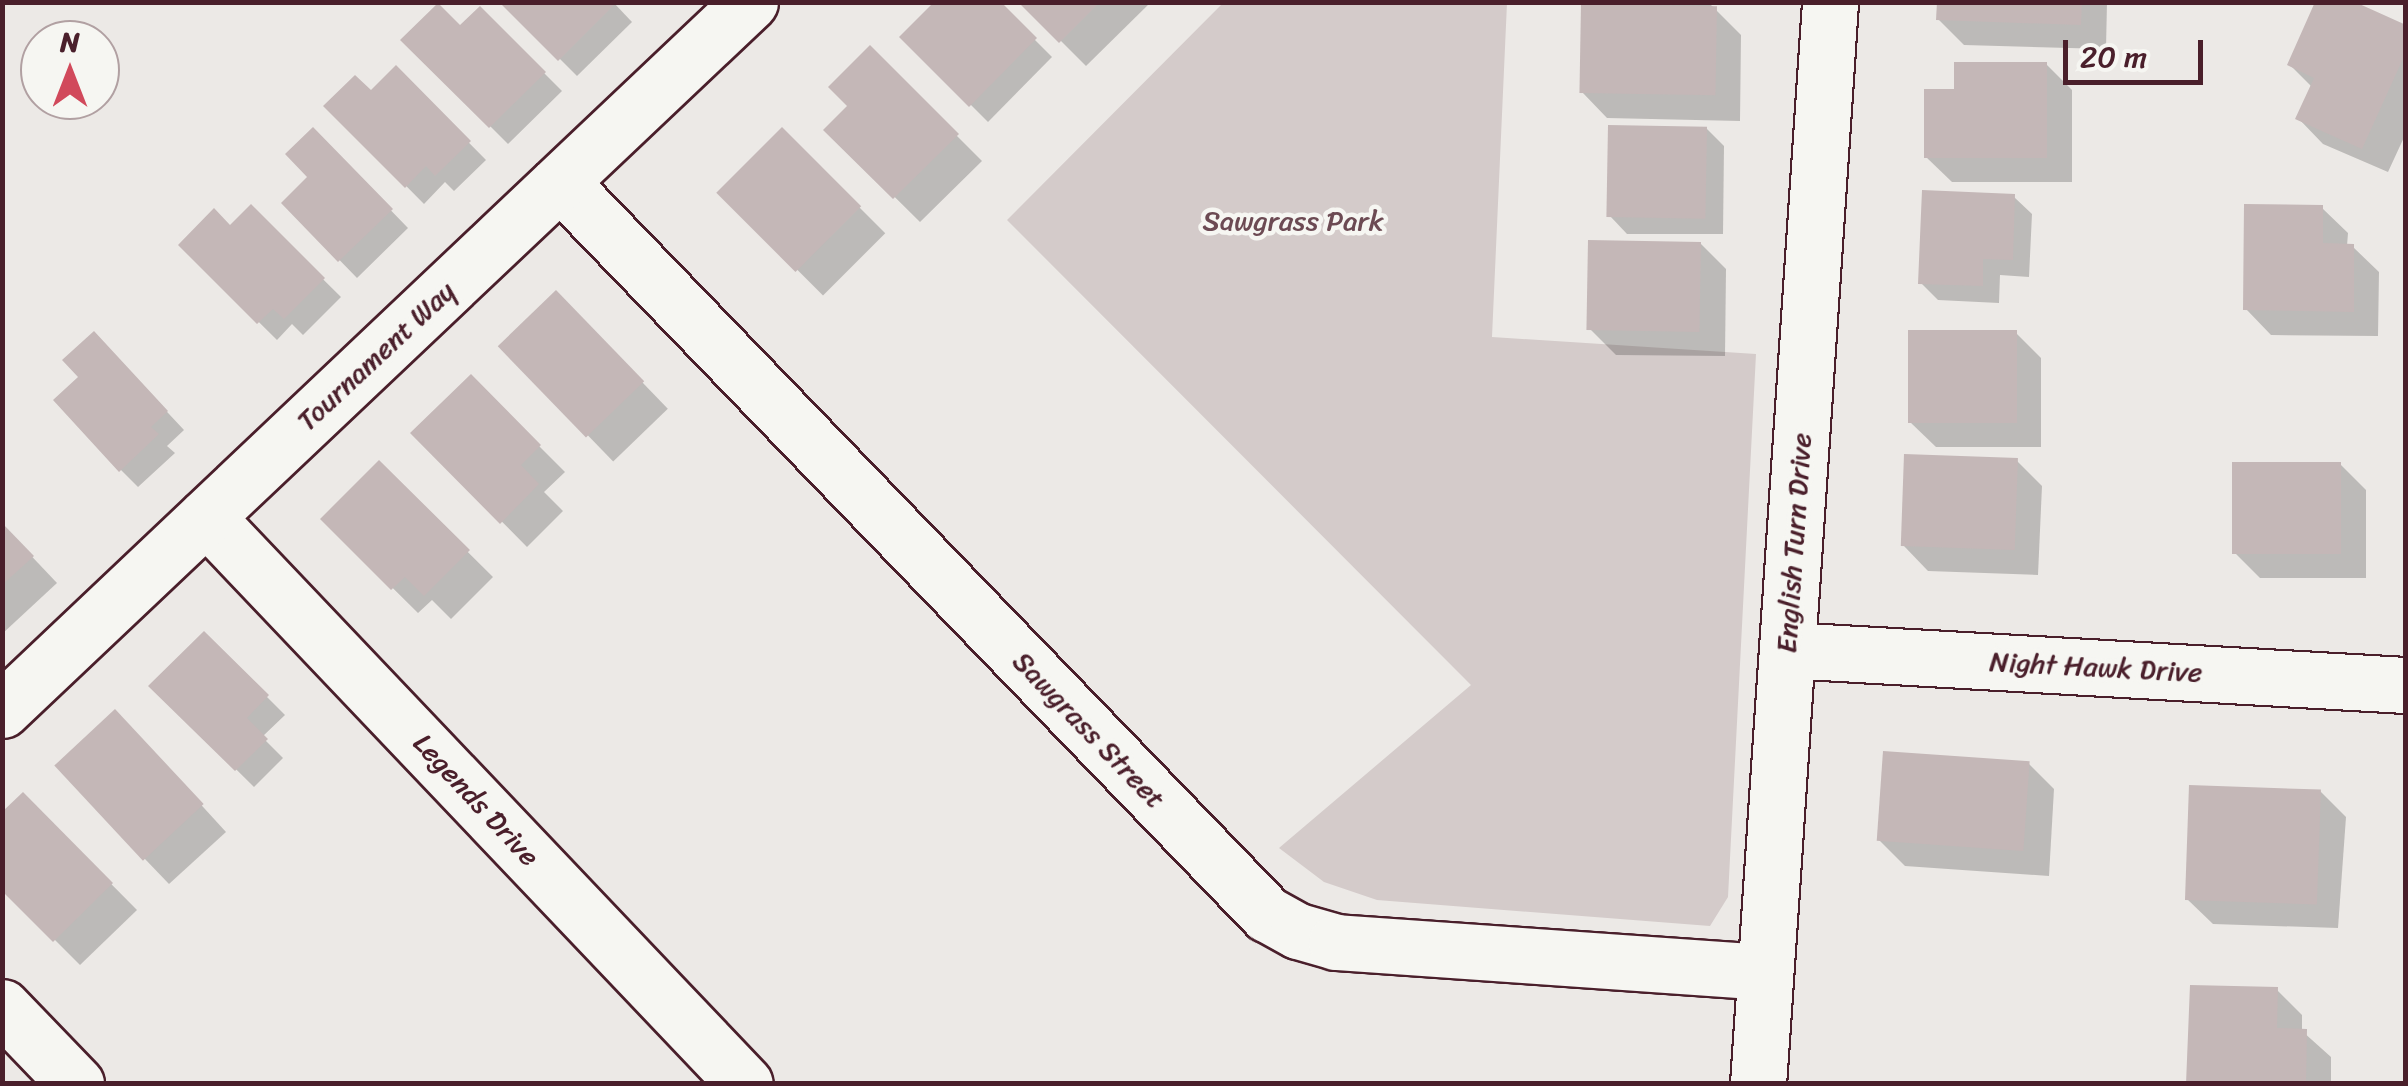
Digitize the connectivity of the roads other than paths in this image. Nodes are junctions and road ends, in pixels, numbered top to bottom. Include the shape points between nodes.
1 (750, 2) edge
2 (1830, 2) edge
3 (560, 182) junction
4 (206, 518) junction
5 (1788, 650) junction
6 (2406, 685) edge
7 (2, 710) edge
8 (1765, 972) junction
9 (2, 1006) edge
10 (76, 1084) edge
11 (745, 1084) edge
12 (1758, 1084) edge

1 - 3 street, Tournament Way
2 - 5 street, English Turn Drive
3 - 4 street, Tournament Way
3 - 8 street, Sawgrass Street via 1267,914 1336,942
4 - 7 street, Tournament Way
4 - 11 street, Legends Drive
5 - 6 street, Night Hawk Drive
5 - 8 street, English Turn Drive
8 - 12 street, English Turn Drive
9 - 10 street

